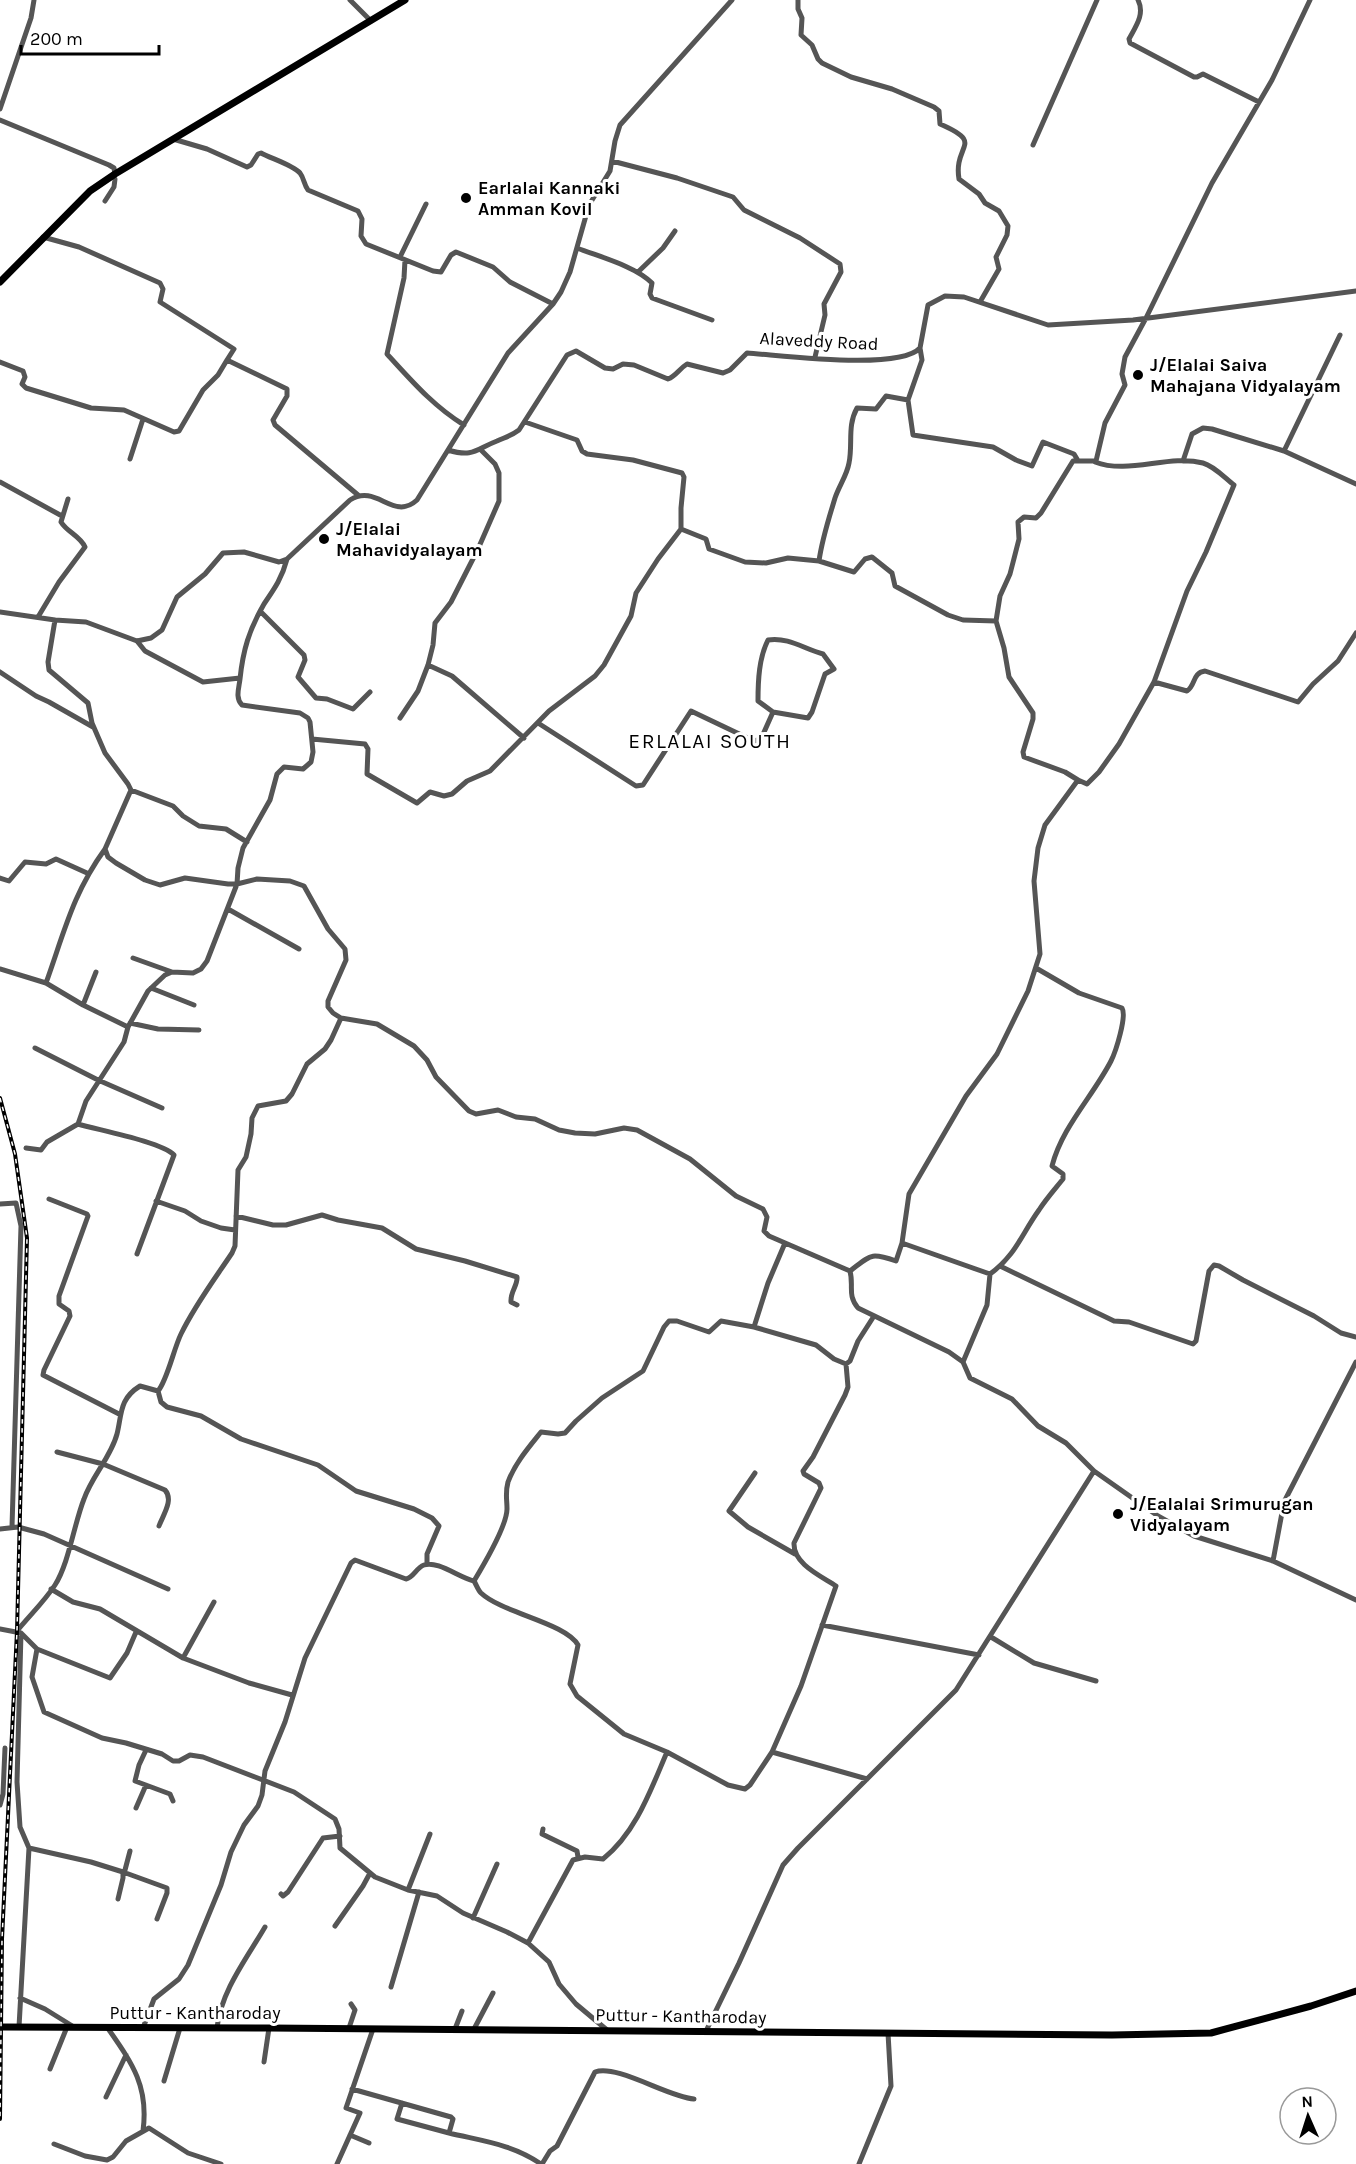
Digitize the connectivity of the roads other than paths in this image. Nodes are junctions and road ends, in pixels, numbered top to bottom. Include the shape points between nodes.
1 (34, 0) edge
2 (350, 0) edge
3 (405, 0) edge
4 (732, 0) edge
5 (798, 0) edge
6 (1097, 0) edge
7 (1138, 0) edge
8 (1310, 0) edge
9 (371, 21) junction
10 (1259, 102) junction
11 (0, 109) edge
12 (0, 120) edge
13 (173, 139) junction
14 (1033, 146) dead end
15 (612, 161) junction
16 (113, 175) junction
17 (105, 201) dead end
18 (426, 204) dead end
19 (675, 231) dead end
20 (43, 237) junction
21 (577, 248) junction
22 (402, 259) junction
23 (638, 272) junction
24 (0, 282) edge
25 (1356, 291) edge
26 (980, 302) junction
27 (553, 304) junction
28 (1146, 318) junction
29 (712, 320) dead end
30 (1340, 335) dead end
31 (920, 348) junction
32 (815, 357) junction
33 (227, 360) junction
34 (0, 362) edge
35 (908, 400) junction
36 (143, 419) junction
37 (525, 422) junction
38 (464, 425) junction
39 (448, 450) junction
40 (481, 450) junction
41 (1284, 451) junction
42 (130, 459) dead end
43 (1077, 459) junction
44 (1183, 460) junction
45 (1095, 462) junction
46 (0, 482) edge
47 (1356, 484) edge
48 (358, 495) junction
49 (68, 499) dead end
50 (62, 516) junction
51 (681, 529) junction
52 (287, 559) junction
53 (819, 561) junction
54 (2, 611) edge
55 (261, 612) junction
56 (38, 617) junction
57 (55, 620) junction
58 (996, 621) junction
59 (1356, 633) edge
60 (137, 640) junction
61 (428, 665) junction
62 (0, 672) edge
63 (240, 678) junction
64 (1154, 682) junction
65 (370, 692) dead end
66 (773, 712) junction
67 (400, 718) dead end
68 (538, 723) junction
69 (93, 727) junction
70 (524, 738) junction
71 (312, 739) junction
72 (1078, 780) junction
73 (130, 790) junction
74 (247, 842) junction
75 (105, 849) junction
76 (87, 873) junction
77 (0, 878) edge
78 (237, 884) junction
79 (228, 909) junction
80 (299, 950) dead end
81 (133, 958) dead end
82 (1035, 968) junction
83 (0, 969) edge
84 (96, 972) dead end
85 (172, 972) junction
86 (46, 983) junction
87 (151, 988) junction
88 (83, 1005) junction
89 (194, 1005) dead end
90 (341, 1018) junction
91 (129, 1025) junction
92 (198, 1030) dead end
93 (35, 1048) dead end
94 (98, 1080) junction
95 (162, 1108) dead end
96 (78, 1124) junction
97 (26, 1148) dead end
98 (49, 1199) dead end
99 (156, 1201) junction
100 (0, 1204) edge
101 (236, 1216) junction
102 (236, 1230) junction
103 (902, 1243) junction
104 (785, 1244) junction
105 (137, 1254) dead end
106 (1000, 1266) junction
107 (850, 1272) junction
108 (990, 1274) junction
109 (517, 1305) dead end
110 (874, 1316) junction
111 (754, 1327) junction
112 (1356, 1337) edge
113 (963, 1362) junction
114 (1356, 1362) edge
115 (846, 1364) junction
116 (158, 1391) junction
117 (119, 1414) junction
118 (57, 1452) dead end
119 (103, 1464) junction
120 (1094, 1471) junction
121 (755, 1473) dead end
122 (159, 1526) dead end
123 (12, 1527) junction
124 (0, 1529) edge
125 (70, 1544) junction
126 (795, 1554) junction
127 (1273, 1561) junction
128 (427, 1564) junction
129 (474, 1581) junction
130 (51, 1589) junction
131 (168, 1589) dead end
132 (1356, 1600) edge
133 (214, 1602) dead end
134 (822, 1625) junction
135 (0, 1629) edge
136 (19, 1632) junction
137 (136, 1632) junction
138 (991, 1636) junction
139 (37, 1648) junction
140 (979, 1655) junction
141 (183, 1659) junction
142 (1096, 1681) dead end
143 (292, 1695) junction
144 (5, 1748) dead end
145 (146, 1750) junction
146 (667, 1752) junction
147 (772, 1752) junction
148 (867, 1779) junction
149 (262, 1780) junction
150 (146, 1785) junction
151 (173, 1801) dead end
152 (0, 1804) edge
153 (136, 1808) dead end
154 (543, 1829) dead end
155 (430, 1834) dead end
156 (340, 1836) junction
157 (29, 1848) junction
158 (130, 1851) dead end
159 (578, 1857) junction
160 (497, 1864) dead end
161 (123, 1872) junction
162 (370, 1873) junction
163 (408, 1890) junction
164 (419, 1892) junction
165 (280, 1894) dead end
166 (118, 1899) dead end
167 (474, 1918) junction
168 (157, 1919) dead end
169 (335, 1926) dead end
170 (265, 1927) dead end
171 (528, 1943) junction
172 (391, 1987) dead end
173 (1356, 1991) edge
174 (493, 1993) dead end
175 (20, 1998) junction
176 (351, 2004) dead end
177 (462, 2011) dead end
178 (0, 2027) edge
179 (19, 2027) junction
180 (71, 2027) junction
181 (107, 2028) junction
182 (143, 2028) junction
183 (180, 2028) junction
184 (217, 2028) junction
185 (269, 2028) junction
186 (349, 2028) junction
187 (373, 2029) junction
188 (455, 2029) junction
189 (474, 2029) junction
190 (606, 2031) junction
191 (706, 2031) junction
192 (888, 2033) junction
193 (126, 2055) junction
194 (264, 2062) dead end
195 (50, 2069) dead end
196 (164, 2081) dead end
197 (352, 2089) junction
198 (106, 2097) dead end
199 (694, 2099) dead end
200 (402, 2103) junction
201 (143, 2131) junction
202 (448, 2133) junction
203 (350, 2135) junction
204 (369, 2143) dead end
205 (54, 2144) dead end
206 (221, 2164) edge
207 (337, 2164) edge
208 (542, 2164) edge
209 (859, 2164) edge

1 - 11 street
2 - 9 street
3 - 9 main road
4 - 15 street via 620,125
5 - 26 street via 801,35 822,63 933,107 939,111 940,124 964,137 966,143 957,169 959,180 999,211 1008,226 996,257 999,269
6 - 14 street
7 - 10 street via 1139,21 1130,44 1194,77 1203,74
8 - 10 street
9 - 13 main road
10 - 28 street via 1212,183
12 - 16 street via 109,165 114,168
13 - 16 main road
13 - 22 street via 247,167 261,153 296,170 308,190 358,211 366,244
15 - 21 street via 606,180 589,205
15 - 32 street via 733,197 740,207 801,238 840,264 841,272 824,304
16 - 17 street via 115,183
16 - 20 main road via 90,191
18 - 22 street
19 - 23 street
20 - 24 main road
20 - 33 street via 79,247 160,283 160,302 234,349
21 - 23 street
21 - 27 street via 570,272
22 - 27 street via 441,272 456,252 487,264 510,282
22 - 38 street via 404,278 387,354 427,398
23 - 29 street via 652,283 652,298
25 - 28 street
26 - 28 street via 1048,325
26 - 31 street via 945,296 928,305
27 - 38 street via 508,353
28 - 45 street via 1125,357 1125,385 1105,423
30 - 41 street
31 - 32 street, Alaveddy Road via 899,358 868,361
31 - 35 street via 922,360
32 - 37 street, Alaveddy Road via 747,353 723,373 687,364 668,380 634,365 605,368 576,351 567,355
33 - 36 street via 179,430 165,430
33 - 48 street via 287,389 273,420 275,425
34 - 36 street via 23,371 22,384 26,388 91,408 123,410
35 - 43 street via 913,435 993,447 1032,466 1043,442 1074,454
35 - 53 street via 886,396 876,409 856,408 849,464 835,498
36 - 42 street
37 - 40 street, Alaveddy Road via 510,437
37 - 51 street via 577,440 587,454 633,460 682,473
38 - 39 street
39 - 40 street, Alaveddy Road
39 - 48 street via 417,500 405,508
40 - 61 street via 499,473 499,501 452,602 435,623
41 - 44 street via 1203,428 1192,434
41 - 47 street
43 - 45 street
43 - 58 street via 1041,513 1018,522 1019,539
44 - 45 street via 1108,466
44 - 64 street via 1206,464 1234,485 1187,591
46 - 50 street
48 - 52 street
49 - 50 street
50 - 56 street via 63,526 85,547
51 - 53 street via 706,540 709,549 746,562 788,558
51 - 68 street via 636,593 631,616 604,665
52 - 55 street
52 - 60 street via 279,562 244,552 223,554 174,600 162,630 151,638
53 - 58 street via 854,572 872,557 892,573 895,586 948,615 963,620
54 - 56 street
55 - 63 street via 243,652
55 - 65 street via 304,655 298,677 316,699 352,709
56 - 57 street
57 - 60 street via 86,622
57 - 69 street via 49,670 88,703
58 - 72 street via 1009,677 1033,713 1024,756
59 - 64 street via 1338,661 1298,702 1205,671 1196,675 1187,691
60 - 63 street via 145,651 203,682
61 - 67 street via 418,691
61 - 70 street via 452,676
62 - 69 street
63 - 71 street via 237,697 242,705 300,713 310,722
64 - 72 street via 1100,772 1087,783
66 - 66 street via 758,700 760,664 768,639 800,644 823,654 834,669 825,674 808,718
66 - 68 street via 761,739 754,741 691,711 639,786
68 - 70 street
69 - 73 street
70 - 71 street via 490,771 467,781 452,794 430,792 417,802 367,774 365,744
71 - 74 street via 311,762 303,769 279,770 270,800
72 - 82 street via 1045,825 1038,848 1034,880 1040,954
73 - 74 street via 173,806 199,826 226,829
73 - 75 street
74 - 78 street via 240,857
75 - 76 street
75 - 78 street via 116,863 160,885 184,878
76 - 77 street via 56,859 46,864 25,862 9,881
76 - 86 street via 63,928
78 - 79 street
78 - 90 street via 257,879 290,881 309,892 328,929 347,953 328,1001 328,1007
79 - 80 street
79 - 85 street via 201,969 193,973
81 - 85 street
82 - 103 street via 998,1054 966,1096 909,1194
82 - 106 street via 1079,993 1122,1008 1125,1015 1112,1059 1055,1155 1052,1166 1063,1174 1063,1179
83 - 86 street
84 - 88 street
85 - 87 street
86 - 88 street
87 - 89 street
87 - 91 street
88 - 91 street
90 - 101 street via 331,1040 307,1064 286,1101 258,1106 252,1118 246,1157 238,1170
90 - 104 street via 377,1024 414,1046 436,1077 476,1114 498,1110 575,1133 637,1130 665,1144 736,1196 763,1209 767,1217 764,1231
91 - 92 street
91 - 94 street via 124,1042
93 - 94 street
94 - 95 street
94 - 96 street
96 - 97 street via 41,1149
96 - 99 street via 172,1152 172,1164
98 - 117 street via 88,1216 58,1302 70,1316 43,1375
99 - 102 street via 201,1221
99 - 105 street
100 - 123 street via 16,1203 21,1226
101 - 102 street
101 - 109 street via 286,1225 322,1215 382,1228 416,1249 517,1277 511,1295
102 - 116 street via 232,1253 181,1334
103 - 107 street via 896,1261 869,1256
103 - 108 street
104 - 107 street
104 - 111 street
106 - 108 street
106 - 112 street via 1114,1321 1129,1322 1193,1344 1209,1271 1214,1265 1341,1333
107 - 110 street via 852,1302
108 - 113 street via 987,1305
110 - 113 street
110 - 115 street
111 - 115 street via 816,1345
111 - 129 street via 721,1321 709,1332 669,1321 643,1371 602,1398 565,1433 541,1432 508,1481 504,1520
113 - 120 street via 970,1378 1012,1400
114 - 127 street via 1284,1503
115 - 126 street via 848,1387 803,1471 821,1488 794,1543
116 - 117 street via 140,1386
116 - 128 street via 166,1407 201,1416 241,1438 318,1466 356,1491 432,1518 439,1526 427,1554
117 - 119 street via 117,1434
118 - 119 street
119 - 122 street via 169,1494
119 - 125 street via 84,1498
120 - 127 street via 1194,1536
120 - 138 street
121 - 126 street via 729,1511 748,1527
123 - 124 street
123 - 125 street
125 - 130 street
125 - 131 street
126 - 134 street via 836,1586
127 - 132 street
128 - 129 street
128 - 143 street via 406,1579 355,1560 351,1563 305,1658
129 - 146 street via 481,1593 575,1638 578,1645 570,1684 577,1696 624,1734
130 - 136 street
130 - 137 street via 73,1602 100,1609
133 - 141 street
134 - 140 street
134 - 147 street
135 - 136 street
136 - 139 street
136 - 157 street via 17,1782 20,1827
137 - 139 street via 110,1678
137 - 141 street
138 - 140 street
138 - 142 street via 1034,1663
139 - 145 street via 32,1677 44,1712 102,1738
140 - 148 street via 956,1690
141 - 143 street
143 - 149 street
144 - 152 street
145 - 149 street via 173,1761 190,1755 203,1757
145 - 150 street via 135,1777 135,1781
146 - 147 street via 728,1785 745,1789
146 - 159 street via 644,1806 624,1836 603,1859
147 - 148 street
148 - 191 street via 783,1865
149 - 156 street via 294,1792 335,1819
149 - 182 street via 258,1806 231,1852 188,1965 179,1979 154,1999
150 - 151 street via 170,1794
150 - 153 street
154 - 159 street via 542,1834 577,1851
155 - 163 street
156 - 162 street via 340,1848
156 - 165 street via 323,1838 288,1892
157 - 161 street
157 - 175 street
158 - 161 street
159 - 171 street
160 - 167 street
161 - 166 street
161 - 168 street via 167,1888
162 - 163 street
162 - 169 street
163 - 164 street
164 - 167 street via 436,1896
164 - 172 street
167 - 171 street
170 - 184 street via 228,1992
171 - 190 street via 549,1962 559,1984 576,2004
173 - 192 main road, Puttur - Kantharoday via 1211,2033
174 - 189 street
175 - 179 street
175 - 180 street
176 - 186 street via 355,2010
177 - 188 street
178 - 179 main road, Puttur - Kantharoday
179 - 180 main road, Puttur - Kantharoday
180 - 181 main road, Puttur - Kantharoday
180 - 195 street
181 - 182 main road, Puttur - Kantharoday
181 - 193 street
182 - 183 main road, Puttur - Kantharoday
183 - 184 main road, Puttur - Kantharoday
183 - 196 street
184 - 185 main road, Puttur - Kantharoday
185 - 186 main road, Puttur - Kantharoday
185 - 194 street
186 - 187 main road, Puttur - Kantharoday
187 - 188 main road, Puttur - Kantharoday
187 - 197 street
188 - 189 main road, Puttur - Kantharoday
189 - 190 main road, Puttur - Kantharoday
190 - 191 main road, Puttur - Kantharoday
191 - 192 main road, Puttur - Kantharoday
192 - 209 street via 891,2086
193 - 198 street
193 - 201 street via 143,2096
197 - 200 street
197 - 203 street via 346,2108 360,2113
199 - 208 street via 629,2077 595,2072 557,2146
200 - 202 street via 453,2119
200 - 202 street via 397,2119
201 - 205 street via 126,2140 107,2160
201 - 206 street via 149,2128 188,2153
202 - 208 street via 516,2150
203 - 204 street
203 - 207 street

